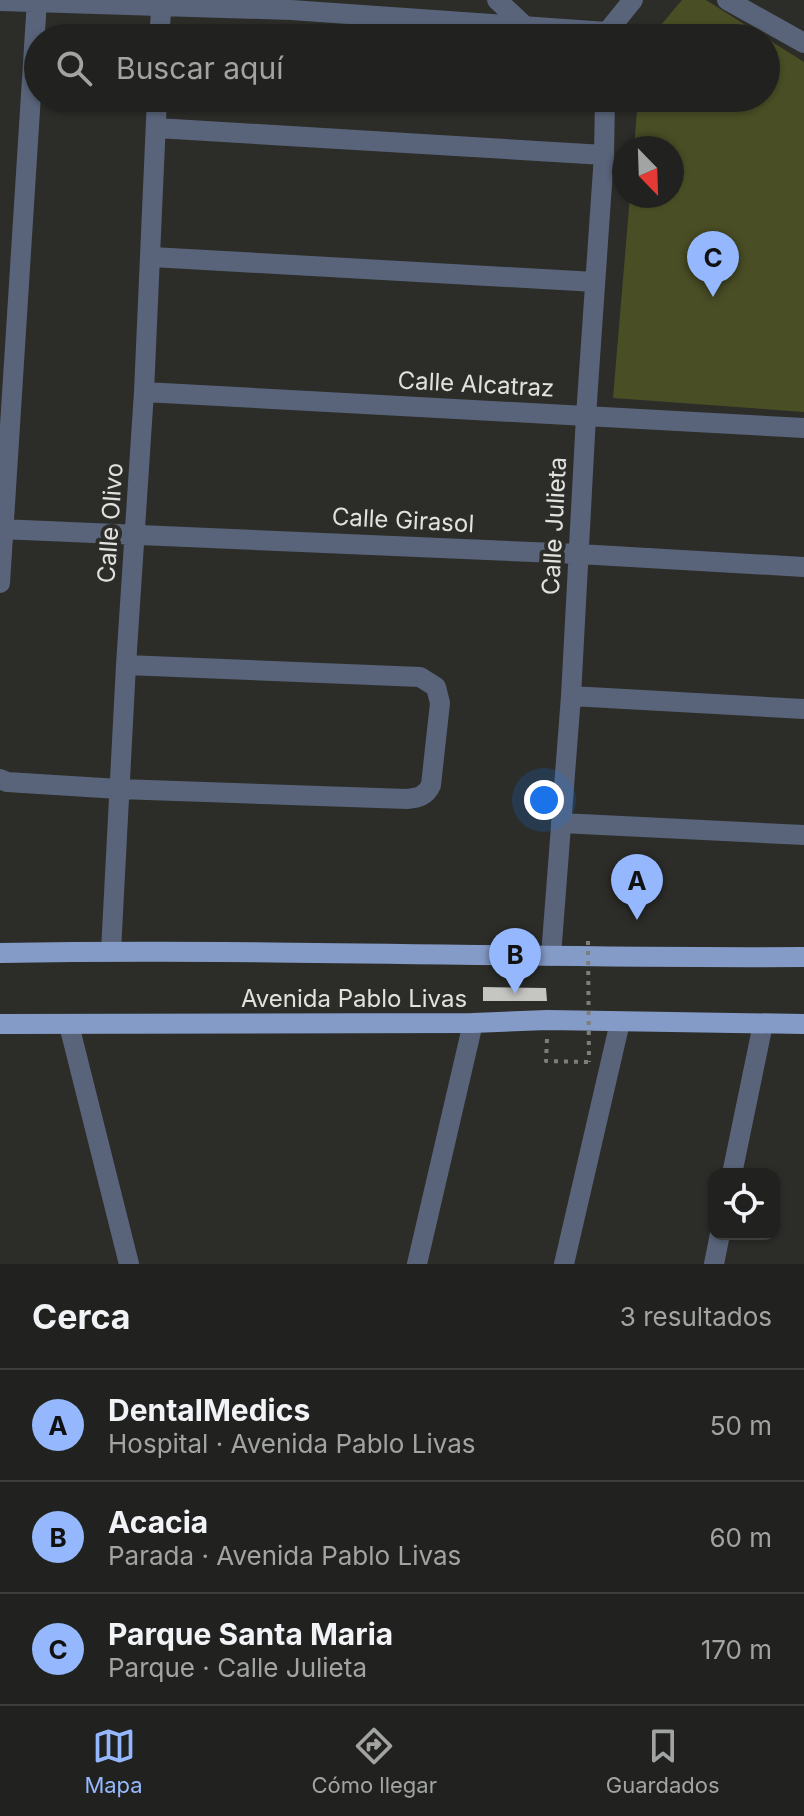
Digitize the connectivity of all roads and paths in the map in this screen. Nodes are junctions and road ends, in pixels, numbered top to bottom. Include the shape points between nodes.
1 (497, 0) edge
2 (633, 0) edge
3 (727, 0) edge
4 (0, 1) edge
5 (37, 2) edge
6 (162, 3) edge
7 (291, 5) edge
8 (36, 24) edge
9 (160, 24) edge
10 (494, 24) edge
11 (523, 24) edge
12 (615, 24) edge
13 (770, 24) edge
14 (780, 30) edge
15 (804, 43) edge
16 (30, 112) edge
17 (157, 112) edge
18 (605, 112) edge
19 (157, 128) junction
20 (604, 155) junction
21 (152, 257) junction
22 (595, 282) junction
23 (144, 392) junction
24 (586, 416) junction
25 (804, 428) edge
26 (2, 529) edge
27 (135, 534) junction
28 (579, 554) junction
29 (804, 567) edge
30 (0, 583) edge
31 (126, 665) junction
32 (571, 696) junction
33 (804, 709) edge
34 (0, 779) edge
35 (119, 789) junction
36 (561, 823) junction
37 (804, 835) edge
38 (588, 941) dead end
39 (111, 951) junction
40 (0, 953) edge
41 (551, 956) junction
42 (804, 957) edge
43 (620, 1022) junction
44 (473, 1023) junction
45 (0, 1024) edge
46 (763, 1024) junction
47 (804, 1024) edge
48 (69, 1025) junction
49 (546, 1061) dead end
50 (733, 1168) edge
51 (719, 1240) edge
52 (129, 1264) edge
53 (417, 1264) edge
54 (564, 1264) edge
55 (714, 1264) edge

1 - 11 street
2 - 12 street
3 - 13 street
4 - 5 street
5 - 6 street
5 - 8 street
6 - 7 street
6 - 9 street
7 - 10 street
14 - 15 street
16 - 26 street
17 - 19 street, Calle Olivo
18 - 20 street, Calle Julieta
19 - 20 street
19 - 21 street, Calle Olivo
20 - 22 street, Calle Julieta
21 - 22 street
21 - 23 street, Calle Olivo
22 - 24 street, Calle Julieta
23 - 24 street, Calle Alcatraz
23 - 27 street, Calle Olivo
24 - 25 street, Calle Alcatraz
24 - 28 street, Calle Julieta
26 - 27 street, Calle Girasol
26 - 30 street
27 - 28 street, Calle Girasol
27 - 31 street, Calle Olivo
28 - 29 street, Calle Girasol
28 - 32 street, Calle Julieta
31 - 35 street, Calle Olivo
31 - 35 street via 420,677 436,687 440,703 431,785 424,795 407,799
32 - 33 street
32 - 36 street, Calle Julieta
34 - 35 street
35 - 39 street, Calle Olivo
36 - 37 street
36 - 41 street, Calle Julieta
38 - 49 path, bridge via 589,1062
39 - 40 main road, Avenida Pablo Livas
39 - 41 main road, Avenida Pablo Livas
41 - 42 main road, Avenida Pablo Livas
43 - 44 main road, Avenida Pablo Livas
43 - 46 main road, Avenida Pablo Livas
43 - 54 street
44 - 48 main road, Avenida Pablo Livas
44 - 53 street
45 - 48 main road, Avenida Pablo Livas
46 - 47 main road, Avenida Pablo Livas
46 - 50 street
48 - 52 street
51 - 55 street

